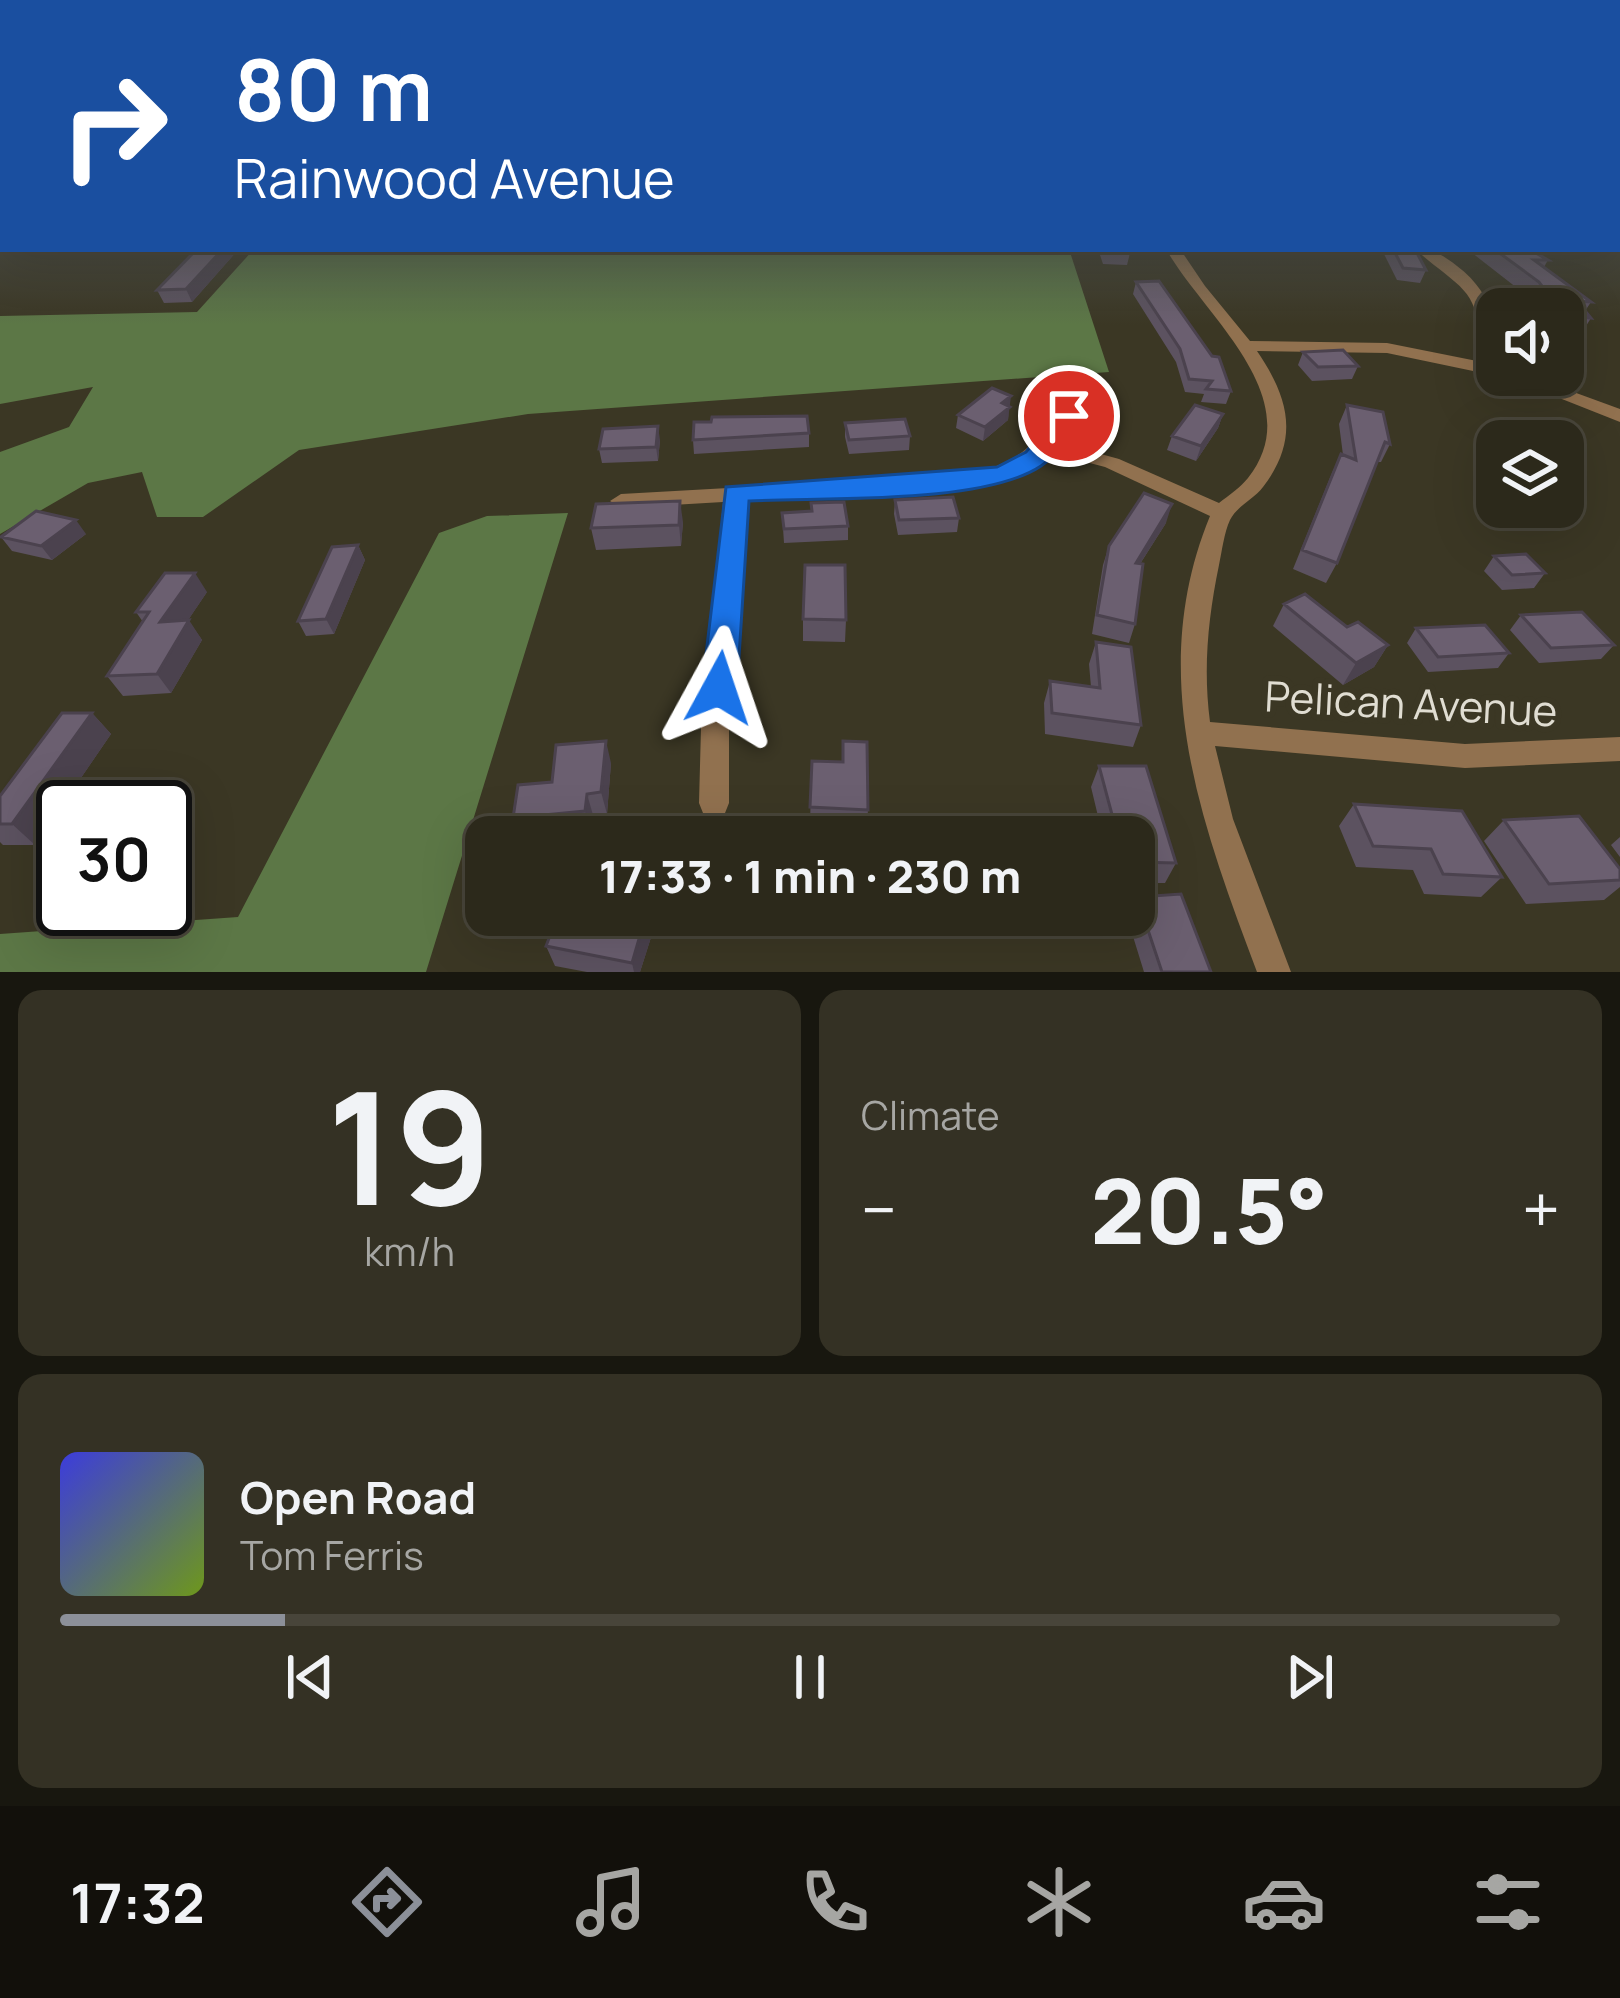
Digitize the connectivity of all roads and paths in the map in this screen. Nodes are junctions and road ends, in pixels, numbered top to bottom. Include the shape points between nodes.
1 (1176, 252) edge
2 (1426, 252) edge
3 (1476, 296) edge
4 (1244, 346) junction
5 (1476, 366) edge
6 (1566, 396) edge
7 (1069, 416) dead end
8 (1620, 416) edge
9 (1048, 446) junction
10 (735, 493) junction
11 (620, 501) edge
12 (1222, 514) junction
13 (1198, 733) junction
14 (1620, 749) edge
15 (714, 803) dead end
16 (1274, 972) edge

1 - 4 street
2 - 3 street
4 - 5 street via 1387,348
4 - 12 street via 1276,406 1276,442 1253,485
6 - 8 street
7 - 9 street
9 - 10 street via 1004,474 961,482
9 - 12 street via 1112,463
10 - 11 street
10 - 15 street
12 - 13 street via 1192,672
13 - 14 street, Pelican Avenue via 1465,756
13 - 16 street via 1215,818

